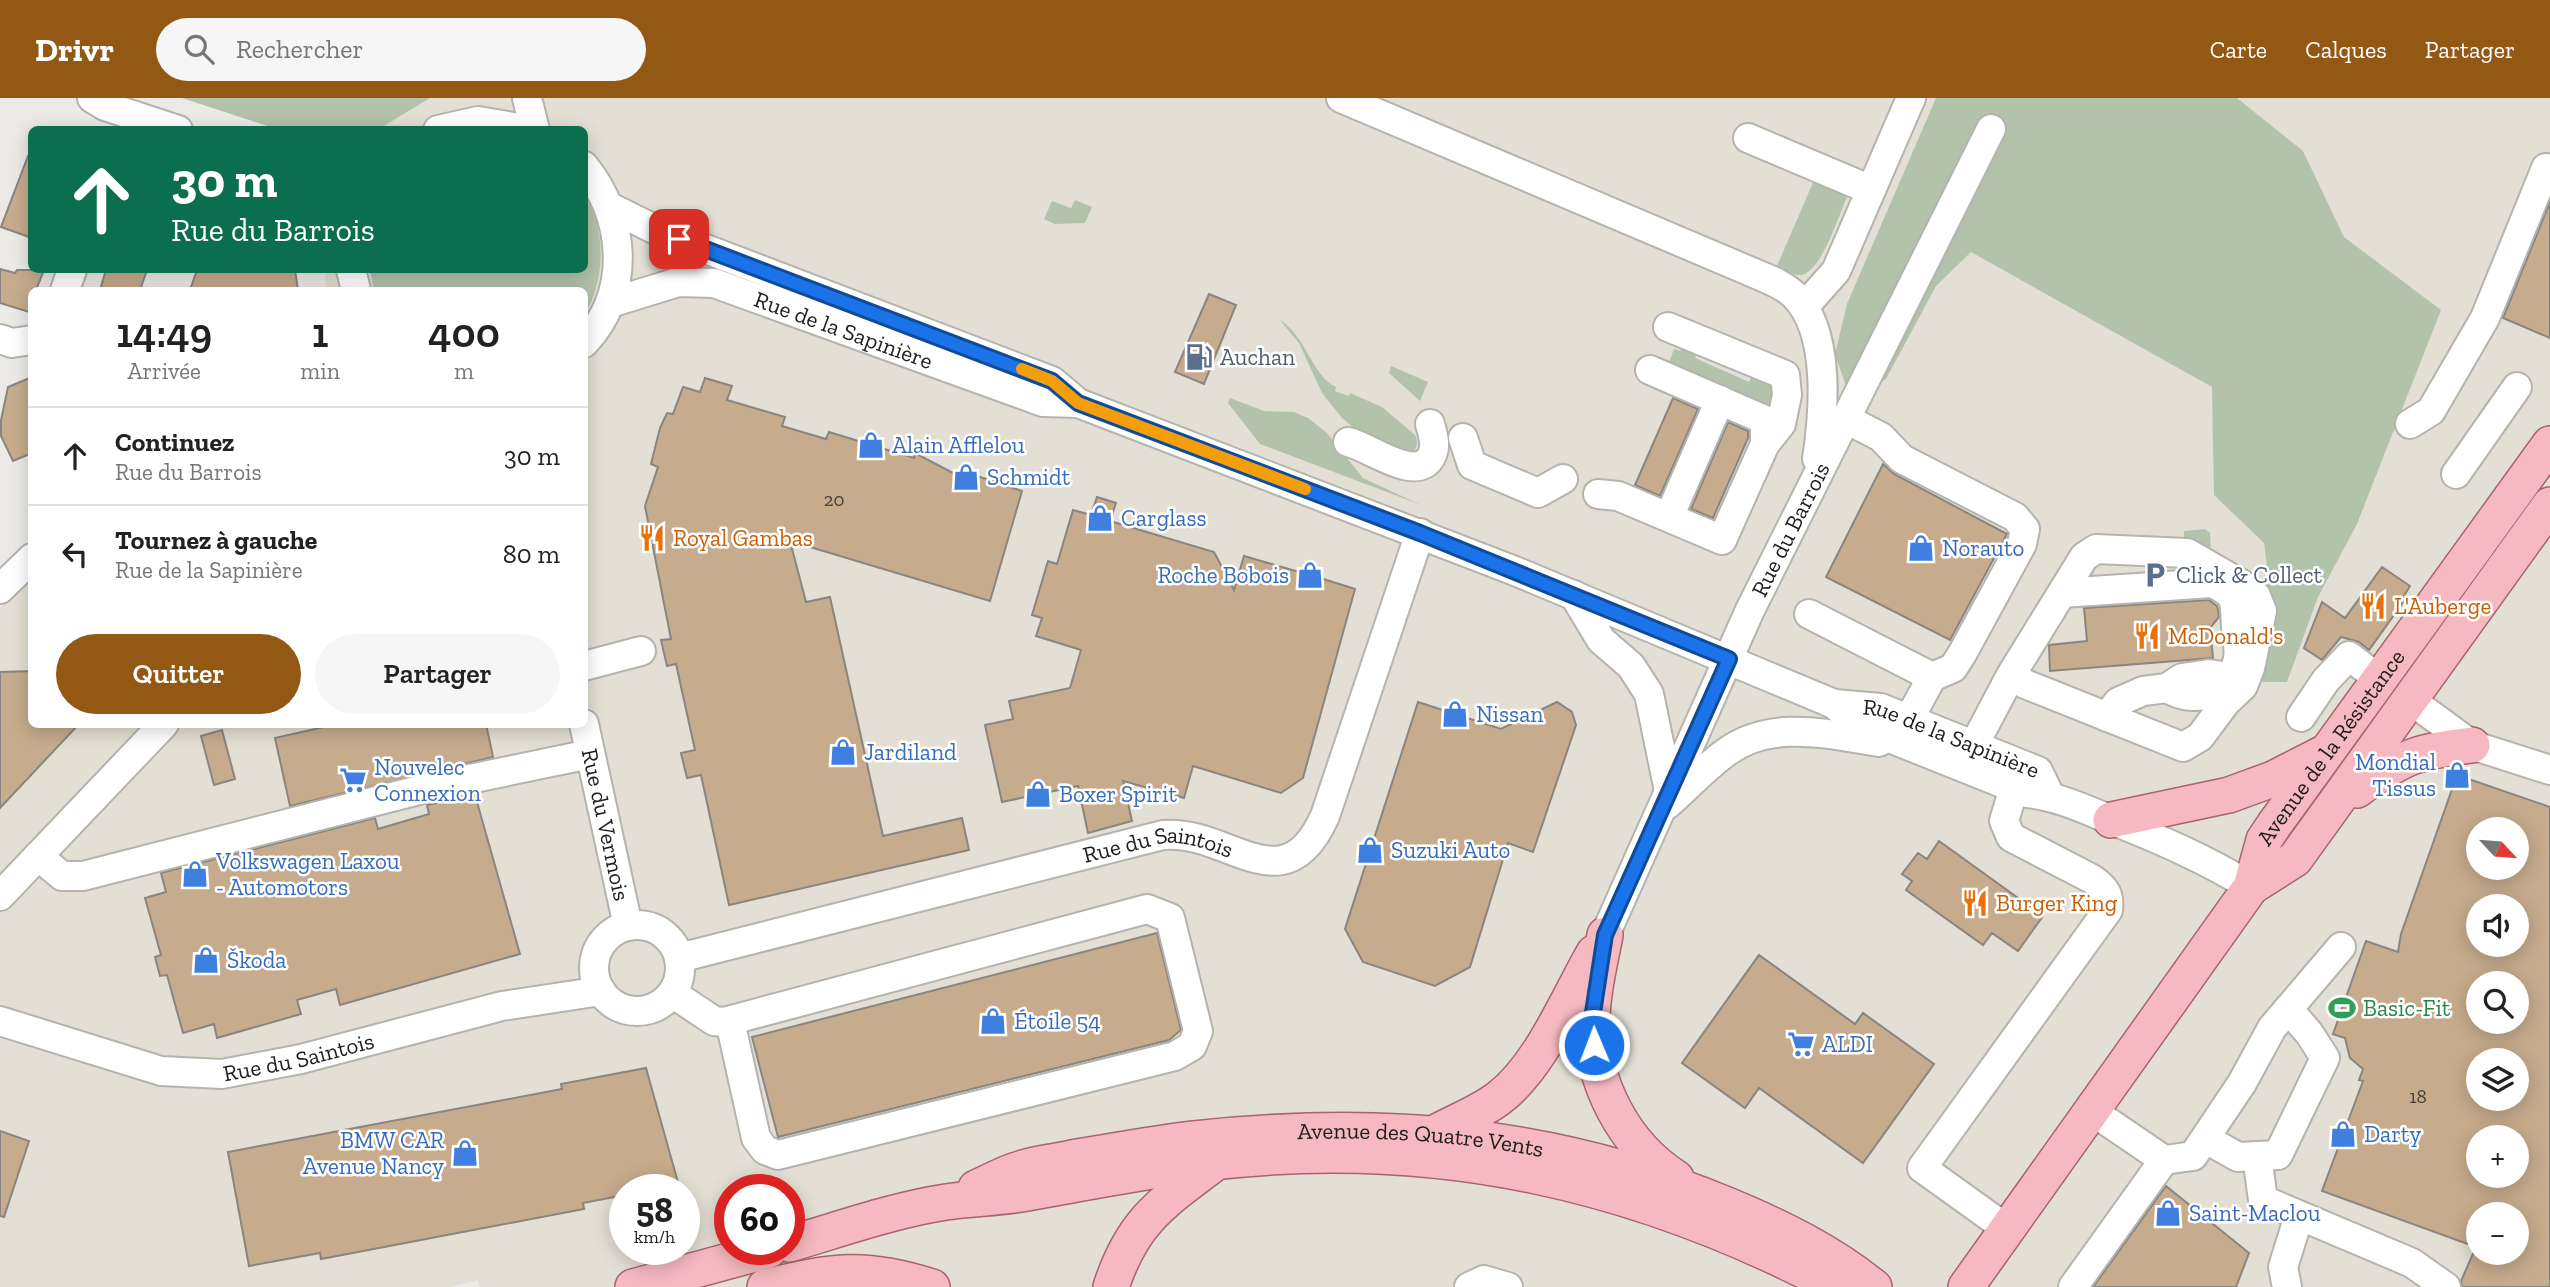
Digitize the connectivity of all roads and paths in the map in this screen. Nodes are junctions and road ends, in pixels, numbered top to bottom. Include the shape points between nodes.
1 (92, 98) edge
2 (527, 98) edge
3 (1341, 98) edge
4 (1911, 98) edge
5 (454, 117) edge
6 (123, 121) edge
7 (154, 126) edge
8 (517, 126) edge
9 (532, 126) edge
10 (1991, 129) dead end
11 (1748, 138) dead end
12 (2546, 168) dead end
13 (588, 172) edge
14 (1871, 190) junction
15 (610, 207) junction
16 (610, 303) junction
17 (1804, 307) junction
18 (1668, 327) dead end
19 (588, 337) edge
20 (0, 339) edge
21 (28, 340) edge
22 (1650, 370) dead end
23 (2517, 387) dead end
24 (1720, 400) junction
25 (1078, 403) junction
26 (1846, 419) junction
27 (1430, 424) dead end
28 (2410, 424) dead end
29 (1463, 438) dead end
30 (1349, 442) dead end
31 (1765, 444) junction
32 (2550, 444) edge
33 (2456, 474) dead end
34 (1563, 479) dead end
35 (1813, 486) junction
36 (1598, 494) dead end
37 (2550, 505) edge
38 (1669, 517) junction
39 (1420, 533) junction
40 (2483, 536) junction
41 (28, 562) edge
42 (0, 589) edge
43 (2062, 593) junction
44 (1574, 595) junction
45 (1810, 614) dead end
46 (641, 651) dead end
47 (1729, 659) junction
48 (588, 665) edge
49 (1932, 677) junction
50 (2379, 679) junction
51 (2018, 680) junction
52 (2409, 699) junction
53 (1834, 704) junction
54 (2107, 717) junction
55 (2301, 717) dead end
56 (1909, 719) junction
57 (160, 728) edge
58 (585, 728) edge
59 (2472, 745) junction
60 (1915, 748) junction
61 (1983, 749) junction
62 (2328, 751) junction
63 (590, 754) junction
64 (2550, 770) edge
65 (2014, 788) junction
66 (2050, 796) junction
67 (1665, 801) junction
68 (2329, 811) junction
69 (2111, 820) junction
70 (38, 856) junction
71 (2251, 887) junction
72 (0, 896) edge
73 (628, 926) junction
74 (1605, 935) junction
75 (2341, 947) dead end
76 (679, 958) junction
77 (601, 991) junction
78 (672, 993) junction
79 (2288, 1009) junction
80 (0, 1021) edge
81 (730, 1021) junction
82 (2092, 1111) junction
83 (1437, 1132) junction
84 (2206, 1139) junction
85 (2257, 1156) junction
86 (2164, 1160) junction
87 (1217, 1162) junction
88 (1696, 1192) junction
89 (944, 1202) junction
90 (2300, 1216) junction
91 (2007, 1229) junction
92 (805, 1240) edge
93 (714, 1265) edge
94 (1967, 1285) edge
95 (633, 1287) edge
96 (765, 1287) edge
97 (932, 1287) edge
98 (1111, 1287) edge
99 (1469, 1287) edge
100 (1508, 1287) edge
101 (1836, 1287) edge
102 (1874, 1287) edge
103 (2073, 1287) edge
104 (2287, 1287) edge
105 (2446, 1287) edge

1 - 6 street
2 - 9 street
3 - 17 street via 1771,280
4 - 14 street
5 - 8 street
6 - 7 street
10 - 26 street, Rue du Barrois
11 - 14 street
12 - 28 street via 2485,318 2431,411
13 - 15 street
14 - 17 street via 1836,271
15 - 16 street via 619,262
15 - 25 street, Rue de la Sapinière via 656,230 1052,381
16 - 19 street
16 - 25 street, Rue de la Sapinière via 678,282 714,283 1043,402
17 - 35 street via 1815,332 1821,377 1823,420
18 - 31 street via 1785,375 1782,424
20 - 21 street
22 - 24 street
23 - 33 street
24 - 31 street via 1765,420
24 - 38 street
25 - 39 street, Rue de la Sapinière
26 - 35 street, Rue du Barrois
26 - 49 street via 1881,438 1902,459 2015,517 2025,529 2022,544 1953,668
27 - 30 street via 1434,450 1420,467 1410,468
29 - 34 street via 1472,465 1538,493
31 - 38 street via 1722,540
32 - 40 main road, Avenue de la Résistance
35 - 47 street, Rue du Barrois
36 - 38 street via 1618,496
37 - 52 main road, Avenue de la Résistance
39 - 44 street, Rue de la Sapinière
39 - 76 street, Rue du Saintois via 1325,816 1315,838 1295,857 1258,859 1188,835 1163,835
40 - 50 main road, Avenue de la Résistance
40 - 52 main road via 2476,571 2406,666 2402,681
41 - 42 street
43 - 51 street
43 - 54 street via 2212,583 2233,599 2238,657 2222,689 2207,696 2179,695 2167,688 2143,691 2118,702
43 - 54 street via 2084,557 2096,549 2181,553 2241,584 2256,596 2262,611 2243,687 2192,742 2183,747 2173,745
44 - 47 street, Rue de la Sapinière
44 - 67 street via 1601,640 1632,666 1649,694
45 - 49 street
46 - 48 street
47 - 53 street, Rue de la Sapinière
47 - 67 street, Rue du Barrois
49 - 56 street
50 - 55 street via 2349,656
50 - 62 main road, Avenue de la Résistance
51 - 54 street
51 - 61 street
52 - 59 street
52 - 68 main road, Avenue de la Résistance
53 - 56 street, Rue de la Sapinière via 1881,708
53 - 60 street, Rue de la Sapinière via 1857,725
56 - 61 street, Rue de la Sapinière
57 - 70 street
58 - 63 street, Rue du Vermois
59 - 64 street
59 - 68 main road via 2395,762
60 - 65 street, Rue de la Sapinière
60 - 67 street via 1824,734 1773,732 1725,753
61 - 66 street, Rue de la Sapinière via 2038,771
62 - 69 main road via 2229,795
62 - 71 main road, Avenue de la Résistance via 2264,839
63 - 70 street via 431,787 83,876 62,876
63 - 73 street, Rue du Vermois
65 - 66 street, Rue de la Sapinière
65 - 91 street via 2004,821 2011,837 2092,879 2109,898 2108,910 1922,1167
66 - 69 street, Rue de la Sapinière
67 - 74 street, Rue du Barrois
68 - 71 main road, Avenue de la Résistance via 2295,859
69 - 71 street, Rue de la Sapinière via 2203,858
70 - 72 street
71 - 82 main road, Avenue de la Résistance
73 - 76 street via 662,933
73 - 77 street via 615,932 598,952 594,965
74 - 83 main road via 1516,1084 1497,1100
74 - 88 main road via 1592,1019 1601,1077 1633,1141
75 - 79 street
76 - 78 street
77 - 78 street via 617,1006 638,1011 659,1005
77 - 80 street, Rue du Saintois via 502,1006 289,1062 222,1074 161,1071
78 - 81 street via 714,1021
79 - 84 street
79 - 85 street via 2325,1058 2278,1155
81 - 81 street via 1147,909 1170,918 1198,1031 1192,1045 1175,1056 778,1155 765,1150 756,1138
82 - 86 street
82 - 91 main road, Avenue de la Résistance
83 - 88 main road, Avenue des Quatre Vents via 1575,1156
83 - 89 main road, Avenue des Quatre Vents via 1337,1130 1145,1144 1020,1169
84 - 85 street via 2238,1157
84 - 86 street via 2193,1156
85 - 90 street via 2263,1200
86 - 103 street
87 - 89 main road, Avenue des Quatre Vents
87 - 98 main road via 1178,1188 1148,1216 1129,1243
87 - 101 main road, Avenue des Quatre Vents via 1332,1156 1419,1158 1523,1171 1667,1210 1759,1248
88 - 102 main road, Avenue des Quatre Vents via 1787,1230 1843,1262
89 - 92 main road, Avenue des Quatre Vents
90 - 104 street via 2283,1267
90 - 105 street via 2412,1263
91 - 94 main road, Avenue de la Résistance
93 - 95 main road
96 - 97 main road via 852,1271 884,1273
99 - 100 street via 1484,1280

